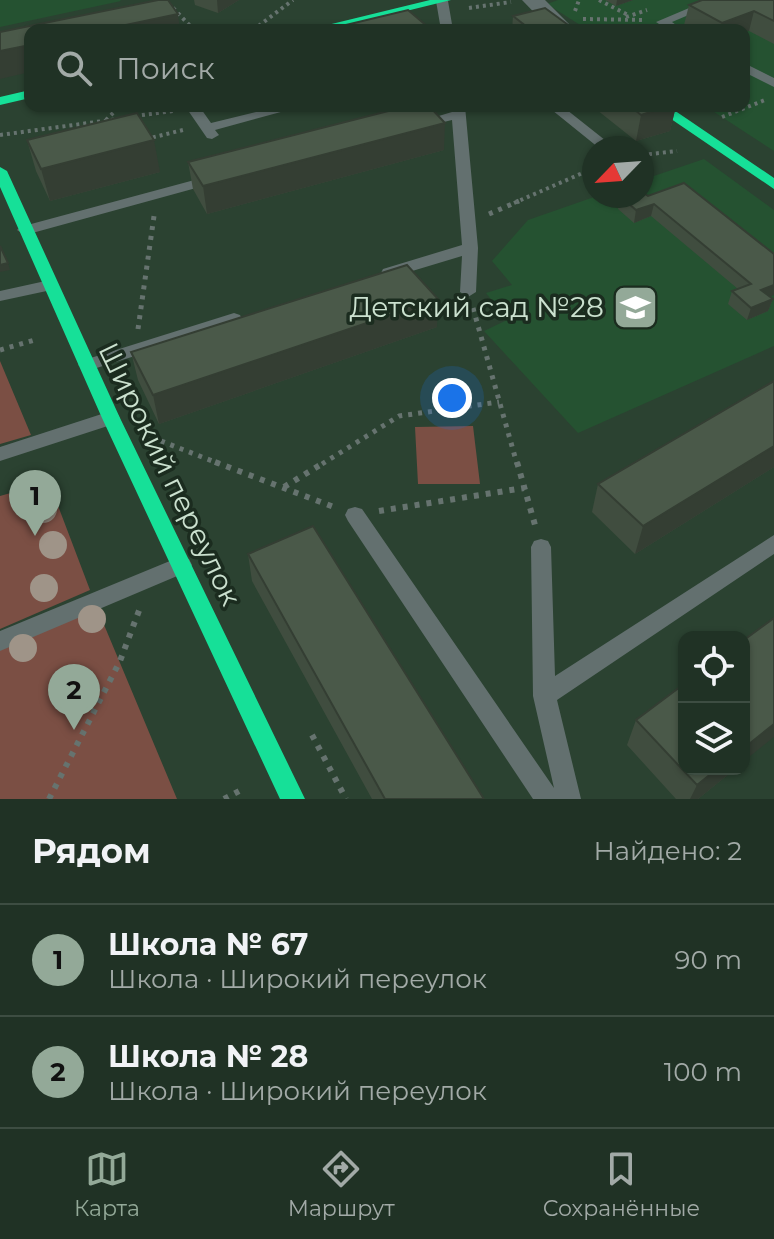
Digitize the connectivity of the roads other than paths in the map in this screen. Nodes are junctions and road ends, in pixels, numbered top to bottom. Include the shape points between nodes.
1 (443, 0) edge
2 (533, 0) edge
3 (718, 0) edge
4 (339, 24) edge
5 (446, 24) edge
6 (557, 24) edge
7 (666, 24) edge
8 (750, 70) edge
9 (774, 83) edge
10 (24, 95) edge
11 (0, 101) edge
12 (196, 112) edge
13 (273, 112) edge
14 (453, 112) edge
15 (459, 112) edge
16 (562, 112) edge
17 (667, 112) edge
18 (398, 130) edge
19 (593, 136) edge
20 (0, 171) edge
21 (224, 176) edge
22 (774, 185) edge
23 (25, 230) junction
24 (470, 248) junction
25 (379, 276) edge
26 (50, 285) junction
27 (468, 292) road end
28 (0, 296) edge
29 (257, 313) edge
30 (87, 365) junction
31 (111, 418) junction
32 (0, 454) edge
33 (355, 515) road end
34 (774, 543) edge
35 (541, 547) road end
36 (182, 565) junction
37 (0, 641) edge
38 (544, 696) junction
39 (293, 799) edge
40 (547, 799) edge
41 (569, 799) edge

1 - 4 street
1 - 5 lane
2 - 6 street
3 - 7 lane via 662,22
8 - 9 lane
10 - 11 street
12 - 13 lane via 208,129
14 - 18 lane
15 - 24 lane
16 - 19 lane
17 - 22 street
20 - 23 street, Широкий переулок
21 - 23 lane
23 - 26 street, Широкий переулок
24 - 25 lane
24 - 27 lane
26 - 28 lane
26 - 30 street, Широкий переулок
29 - 30 lane
30 - 31 street, Широкий переулок
31 - 32 lane
31 - 36 street, Широкий переулок
33 - 40 lane
34 - 38 lane
35 - 38 lane
36 - 37 lane
36 - 39 street, Широкий переулок
38 - 41 lane

